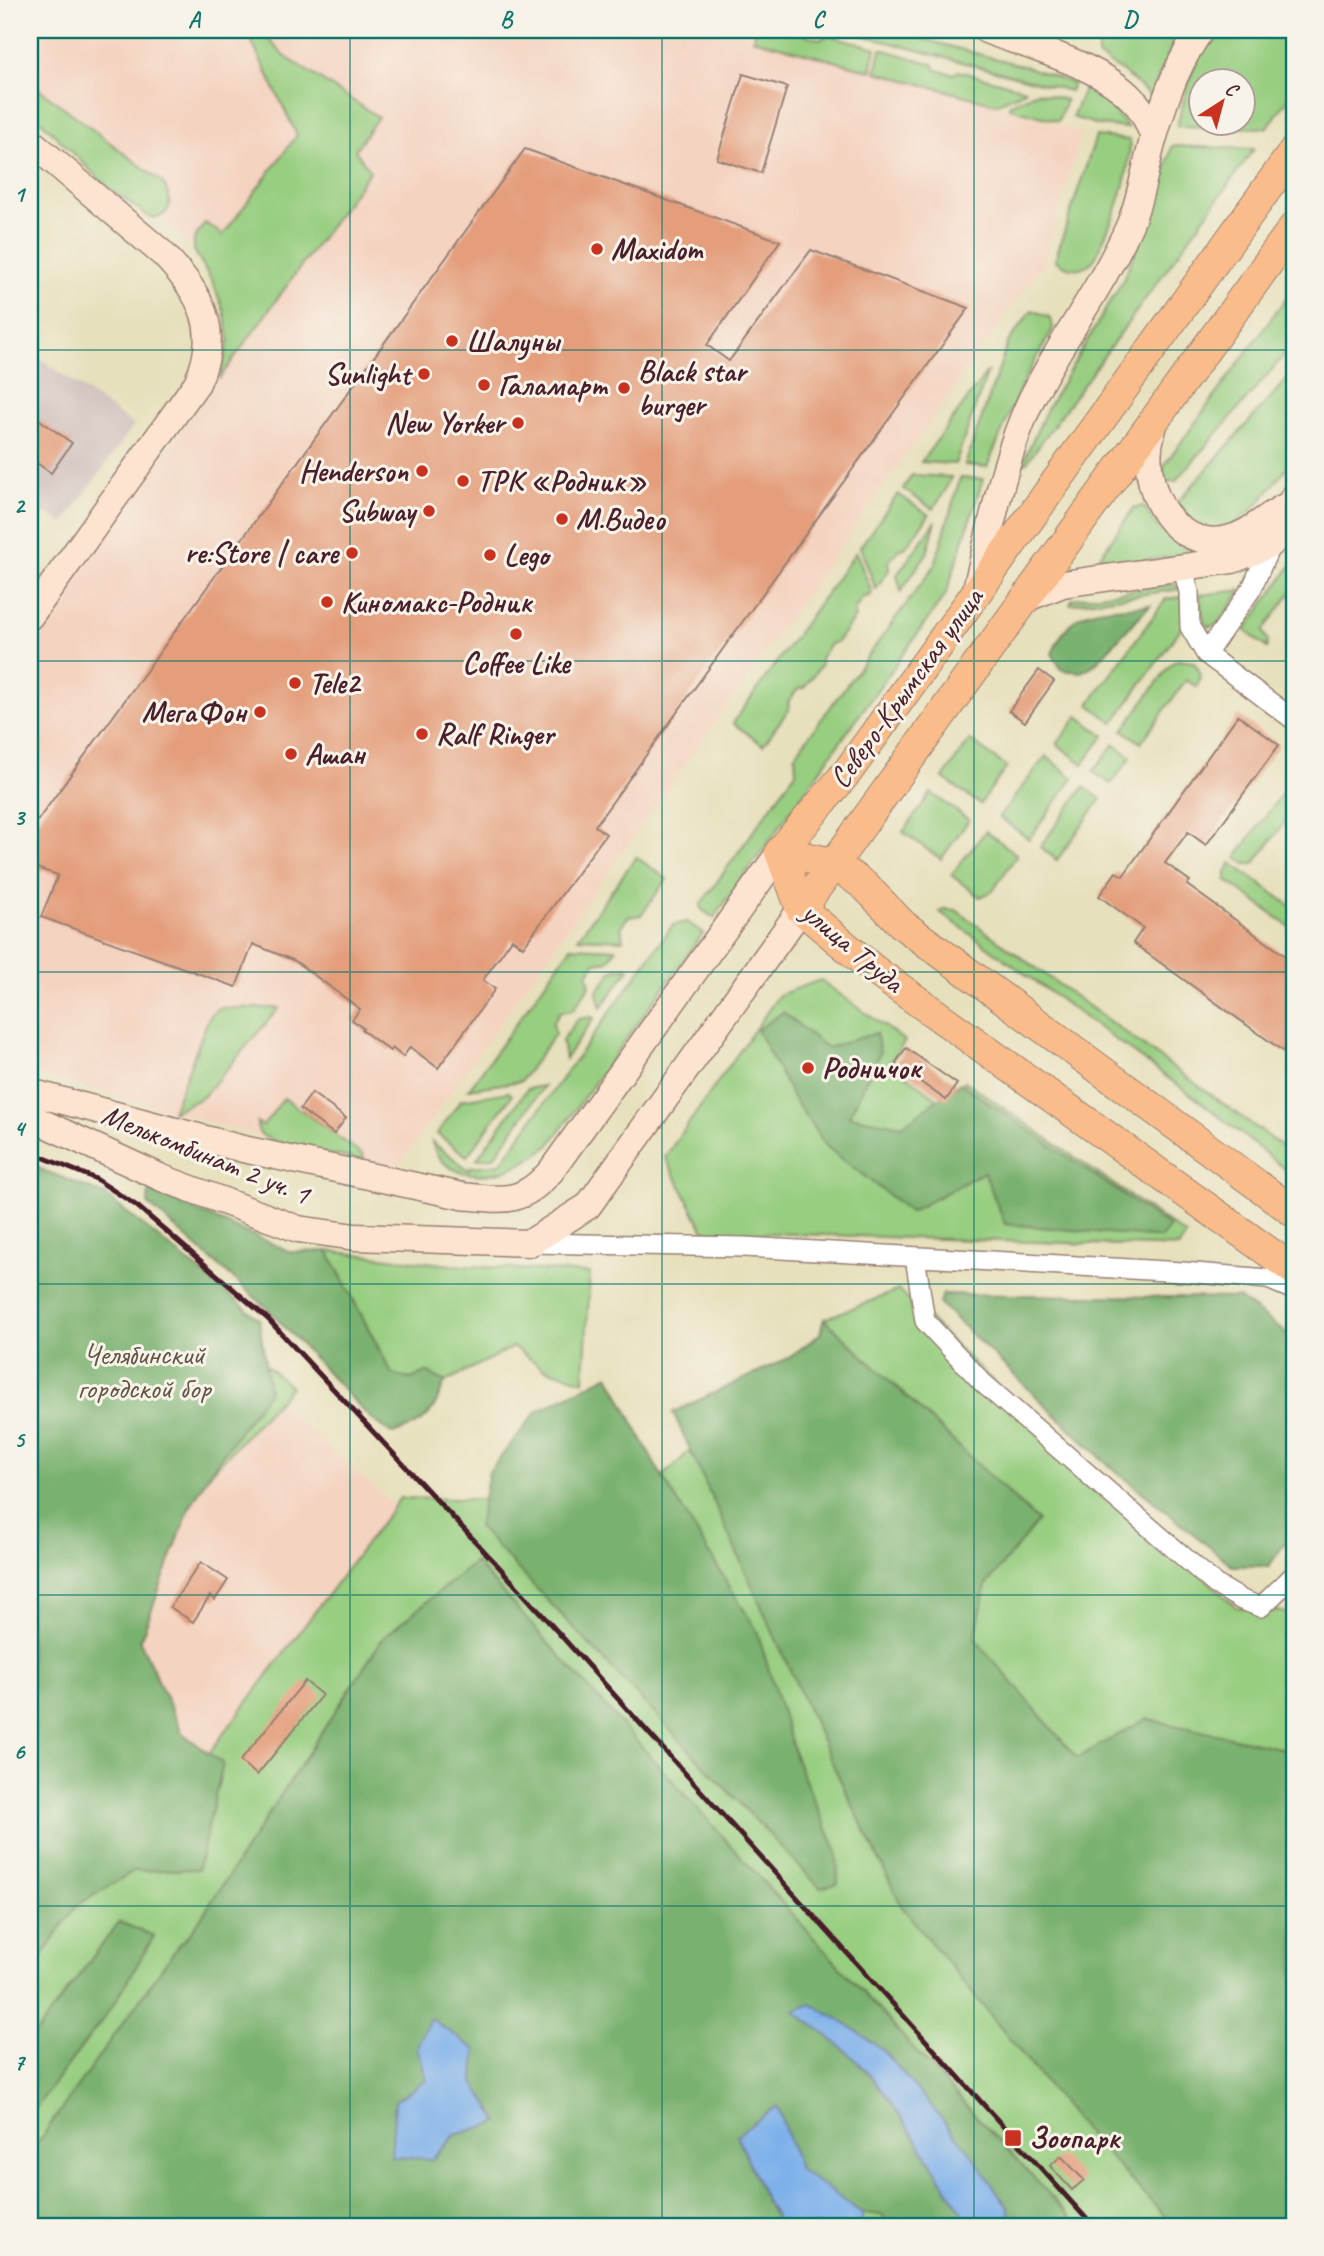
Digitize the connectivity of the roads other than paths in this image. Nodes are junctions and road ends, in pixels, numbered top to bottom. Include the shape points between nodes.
1 (986, 30) edge
2 (1201, 30) edge
3 (1154, 136) junction
4 (30, 141) edge
5 (1293, 154) edge
6 (1294, 227) edge
7 (1155, 419) junction
8 (1292, 501) edge
9 (1271, 544) junction
10 (1183, 568) junction
11 (976, 591) junction
12 (1027, 598) junction
13 (30, 616) edge
14 (1206, 654) junction
15 (1294, 720) edge
16 (780, 852) junction
17 (833, 863) junction
18 (801, 909) junction
19 (30, 1092) edge
20 (30, 1117) edge
21 (499, 1200) joint
22 (1294, 1212) edge
23 (530, 1243) junction
24 (915, 1257) junction
25 (1294, 1270) edge
26 (1294, 1290) edge
27 (1294, 1575) edge

1 - 3 street via 1109,80 1133,99
2 - 3 street via 1174,79
3 - 11 street via 1130,223 1031,400 1003,473
4 - 13 street via 182,273 195,291 208,342 206,364 197,383
5 - 11 main road, Северо-Крымская улица
6 - 7 main road, Северо-Крымская улица
7 - 8 street via 1149,448 1155,499 1172,523 1190,535 1227,539 1248,531
7 - 12 main road, Северо-Крымская улица
8 - 9 street via 1287,523
9 - 10 street via 1233,561
9 - 14 street via 1252,588
10 - 12 street via 1063,584
10 - 14 street via 1190,627
11 - 16 main road, Северо-Крымская улица via 848,771
12 - 17 main road, Северо-Крымская улица
14 - 15 street
16 - 17 main road, улица Труда
16 - 18 main road, улица Труда
16 - 21 street, Северо-Крымская улица via 551,1171 526,1194
17 - 18 main road, Северо-Крымская улица
17 - 22 main road, улица Труда via 865,886 903,925
18 - 23 street, Северо-Крымская улица via 587,1206
18 - 25 main road, улица Труда via 874,970
19 - 21 street, Мелькомбинат 2 уч. 1 via 243,1149 461,1196
20 - 23 street, Мелькомбинат 2 уч. 1 via 162,1178 298,1229 355,1237
23 - 24 street via 744,1247
24 - 26 street via 1268,1279
24 - 27 street via 925,1321 984,1383 1215,1584 1261,1607

